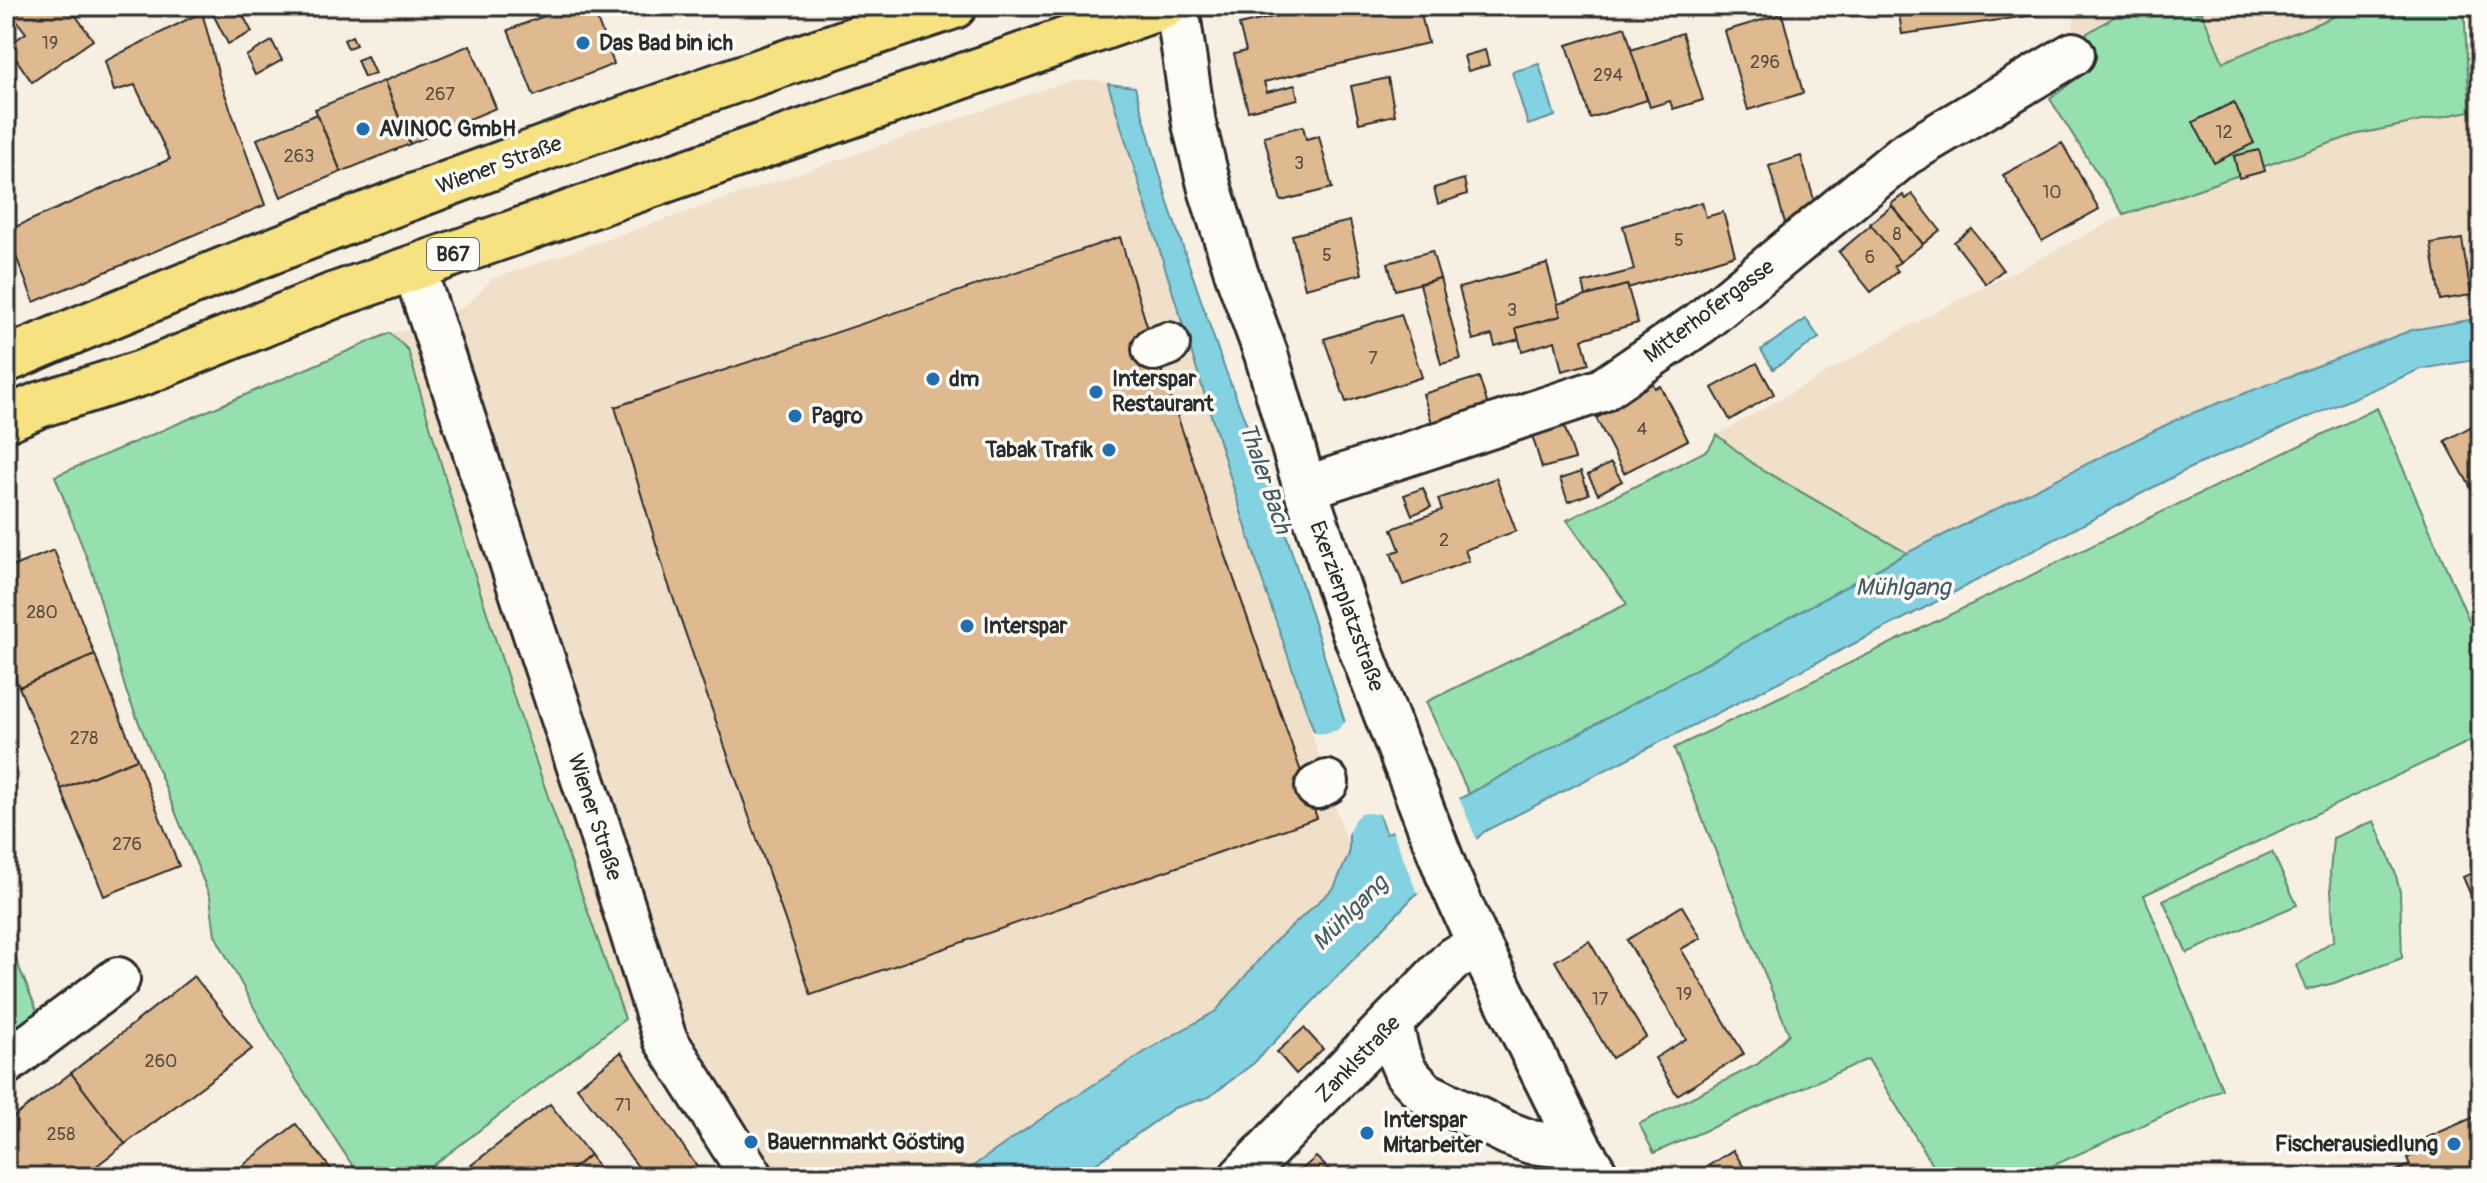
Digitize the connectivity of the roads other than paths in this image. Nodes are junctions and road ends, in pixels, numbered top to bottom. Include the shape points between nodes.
1 (954, 6) edge
2 (1164, 6) edge
3 (1177, 6) edge
4 (893, 15) edge
5 (2073, 54) dead end
6 (414, 268) junction
7 (6, 360) edge
8 (6, 419) edge
9 (1305, 488) junction
10 (1480, 947) junction
11 (96, 983) dead end
12 (1391, 1024) junction
13 (6, 1063) edge
14 (1589, 1162) edge
15 (752, 1177) edge
16 (1241, 1177) edge

1 - 4 main road, Wiener Straße
2 - 6 main road, B67
3 - 9 street, Exerzierplatzstraße via 1194,124 1210,189
4 - 7 main road, Wiener Straße via 322,231
5 - 9 street, Mitterhofergasse via 1904,155 1700,323 1602,390
6 - 8 main road, B67 via 142,373
6 - 15 street, Wiener Straße via 665,1039
9 - 10 street, Exerzierplatzstraße via 1353,630 1383,742 1421,807
10 - 12 street, Zanklstraße via 1454,958
10 - 14 street, Exerzierplatzstraße
11 - 13 street
12 - 14 street via 1406,1073 1425,1093 1531,1142
12 - 16 street, Zanklstraße

